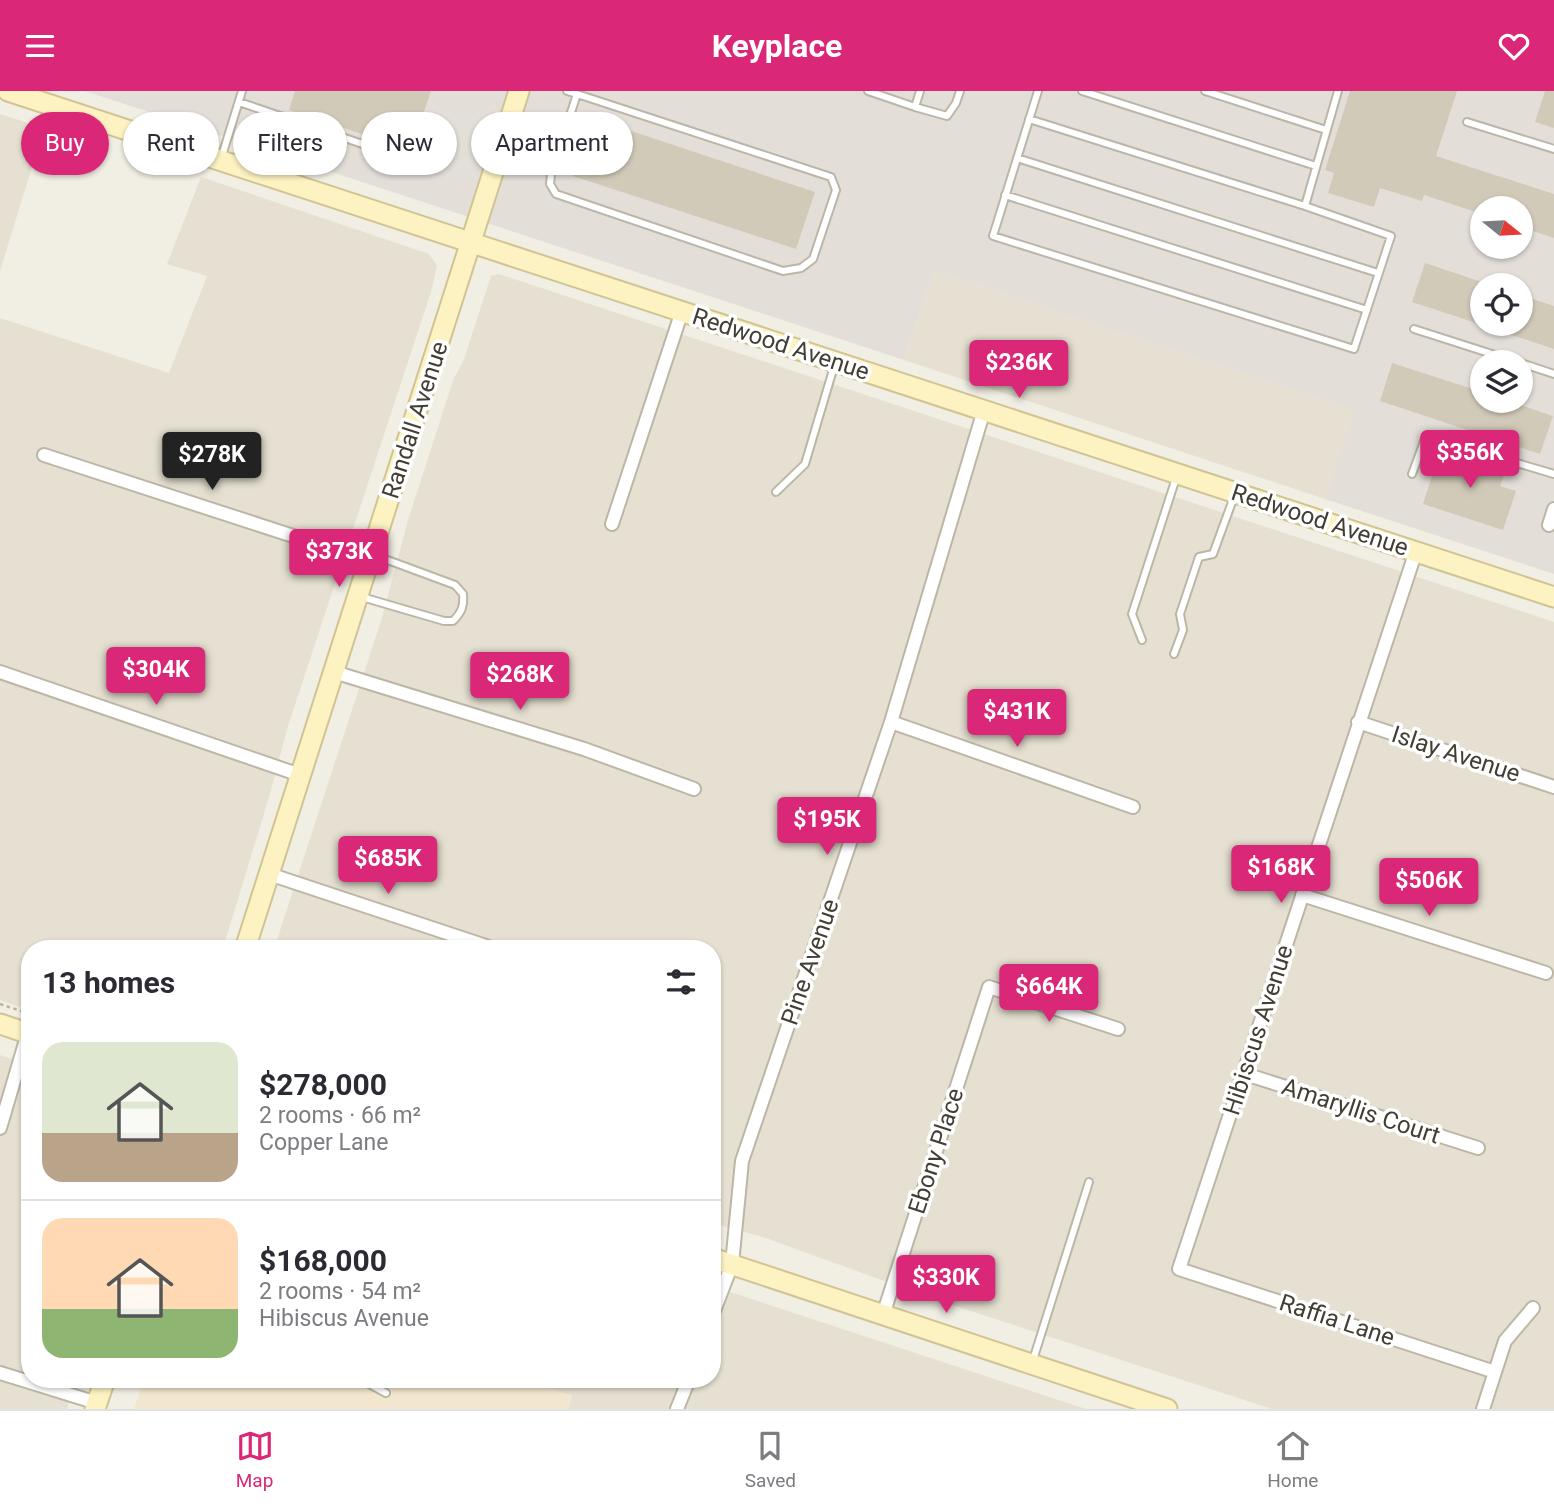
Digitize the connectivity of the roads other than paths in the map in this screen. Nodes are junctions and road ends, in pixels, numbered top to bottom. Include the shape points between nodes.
1 (8, 91) edge
2 (242, 91) edge
3 (519, 91) edge
4 (567, 91) edge
5 (868, 91) edge
6 (920, 91) edge
7 (960, 91) edge
8 (1038, 91) edge
9 (1082, 91) edge
10 (1205, 91) edge
11 (1338, 91) edge
12 (577, 94) junction
13 (239, 102) junction
14 (915, 107) junction
15 (1030, 119) junction
16 (1466, 123) dead end
17 (1326, 130) junction
18 (361, 144) edge
19 (1554, 149) edge
20 (1017, 157) junction
21 (220, 160) junction
22 (1316, 166) junction
23 (1005, 195) junction
24 (1305, 206) junction
25 (471, 242) junction
26 (1378, 273) junction
27 (1367, 310) junction
28 (682, 311) junction
29 (1414, 329) dead end
30 (1479, 350) edge
31 (836, 361) junction
32 (1533, 367) edge
33 (1554, 374) edge
34 (984, 410) junction
35 (44, 455) dead end
36 (1177, 473) junction
37 (1412, 474) dead end
38 (1554, 474) edge
39 (776, 492) dead end
40 (1235, 492) junction
41 (1554, 509) edge
42 (612, 524) dead end
43 (1549, 525) dead end
44 (1416, 551) junction
45 (371, 558) junction
46 (359, 596) junction
47 (1554, 597) edge
48 (1142, 640) dead end
49 (1174, 655) dead end
50 (0, 672) edge
51 (334, 672) junction
52 (891, 722) junction
53 (1359, 722) junction
54 (300, 775) junction
55 (1554, 786) edge
56 (694, 789) dead end
57 (1133, 807) dead end
58 (269, 874) junction
59 (1302, 895) junction
60 (248, 940) edge
61 (468, 940) edge
62 (1546, 973) dead end
63 (0, 1024) edge
64 (21, 1026) edge
65 (1118, 1029) dead end
66 (21, 1055) edge
67 (1244, 1074) junction
68 (0, 1128) edge
69 (1478, 1148) dead end
70 (1089, 1182) dead end
71 (721, 1261) edge
72 (732, 1264) junction
73 (1179, 1269) joint
74 (721, 1293) edge
75 (1533, 1308) dead end
76 (883, 1315) junction
77 (1031, 1364) junction
78 (1495, 1371) junction
79 (0, 1373) edge
80 (21, 1380) edge
81 (44, 1388) edge
82 (102, 1388) edge
83 (376, 1388) edge
84 (685, 1388) edge
85 (386, 1394) dead end
86 (96, 1406) edge
87 (1156, 1407) edge
88 (677, 1409) edge
89 (1483, 1409) edge

1 - 21 street, Redwood Avenue
2 - 13 lane
3 - 25 street, Randall Avenue
4 - 12 lane
5 - 14 lane
6 - 14 lane
7 - 14 lane via 947,116
8 - 15 lane
9 - 22 lane
10 - 17 lane
11 - 17 lane
12 - 12 lane via 831,177 836,190 813,259 801,268 783,271 556,194 551,174
13 - 18 lane
13 - 21 lane
15 - 20 lane
15 - 24 lane
16 - 19 lane
17 - 22 lane
20 - 23 lane
20 - 26 lane
21 - 25 street, Redwood Avenue
22 - 24 lane
23 - 27 lane
23 - 27 lane via 993,236 1354,349
24 - 26 lane via 1391,236
25 - 28 street, Redwood Avenue
25 - 45 street, Randall Avenue
26 - 27 lane
28 - 31 street, Redwood Avenue
28 - 42 street
29 - 30 lane
31 - 34 street, Redwood Avenue
31 - 39 lane via 805,464
32 - 33 lane
34 - 36 street, Redwood Avenue
34 - 52 street, Pine Avenue
35 - 45 street
36 - 40 street, Redwood Avenue
36 - 48 lane via 1132,614
37 - 38 lane via 1426,436
40 - 44 street, Redwood Avenue
40 - 49 lane via 1213,554 1199,557 1180,614 1183,630
41 - 43 street
44 - 47 street, Redwood Avenue
44 - 53 street, Hibiscus Avenue
45 - 46 street, Randall Avenue
45 - 46 lane via 454,586 463,594 464,604 453,621 444,621
46 - 51 street, Randall Avenue
50 - 54 street
51 - 54 street, Randall Avenue
51 - 56 street via 584,749
52 - 57 street
52 - 72 street, Pine Avenue via 742,1161
53 - 55 street, Islay Avenue
53 - 59 street, Hibiscus Avenue
54 - 58 street, Randall Avenue
58 - 60 street, Randall Avenue
58 - 61 street
59 - 62 street
59 - 67 street, Hibiscus Avenue
63 - 64 street
65 - 76 street, Ebony Place via 989,987
66 - 68 street
67 - 69 street, Amaryllis Court
67 - 73 street, Hibiscus Avenue
70 - 77 lane
71 - 72 street
72 - 74 street, Pine Avenue
72 - 76 street
73 - 78 street, Raffia Lane
75 - 78 street via 1505,1341
76 - 77 street
77 - 87 street
78 - 89 street
79 - 80 street
81 - 86 street
82 - 86 street
83 - 85 lane
84 - 88 street

